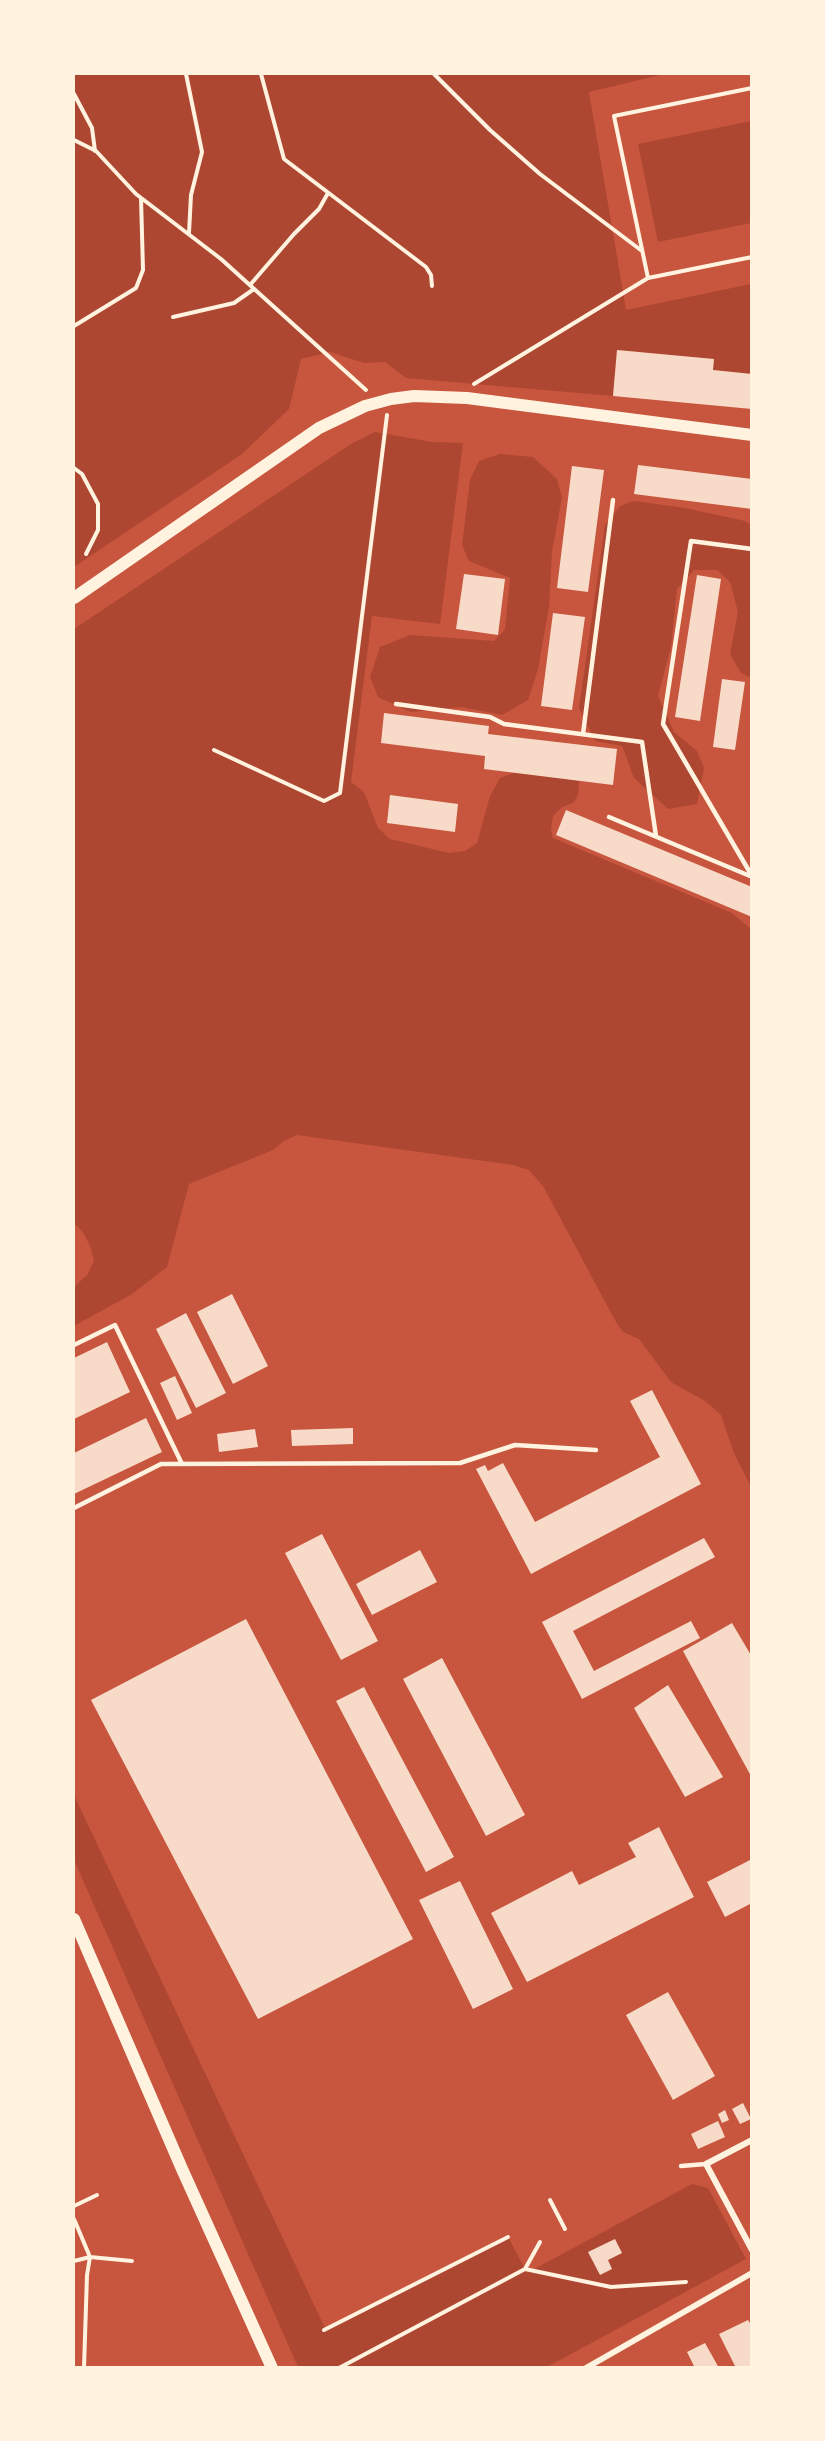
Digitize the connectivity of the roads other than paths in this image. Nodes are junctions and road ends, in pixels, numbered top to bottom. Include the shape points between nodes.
1 (752, 435) edge
2 (613, 500) dead end
3 (752, 549) edge
4 (74, 598) edge
5 (396, 704) dead end
6 (583, 734) junction
7 (609, 817) dead end
8 (656, 836) junction
9 (751, 876) edge
10 (74, 1345) edge
11 (596, 1450) dead end
12 (182, 1464) junction
13 (74, 1508) edge
14 (74, 1920) edge
15 (752, 2140) edge
16 (706, 2164) junction
17 (681, 2166) dead end
18 (752, 2250) edge
19 (752, 2273) edge
20 (272, 2367) edge
21 (586, 2367) edge

1 - 4 main road via 467,398 391,399 365,406 319,428
2 - 6 lane
3 - 9 lane via 691,541 663,724
5 - 6 lane
6 - 8 lane via 642,742
7 - 8 lane
8 - 9 lane
10 - 12 lane via 115,1324
11 - 12 lane via 515,1445 460,1463
12 - 13 lane via 161,1464
14 - 20 main road
15 - 16 street
16 - 17 lane
16 - 18 street
19 - 21 street

